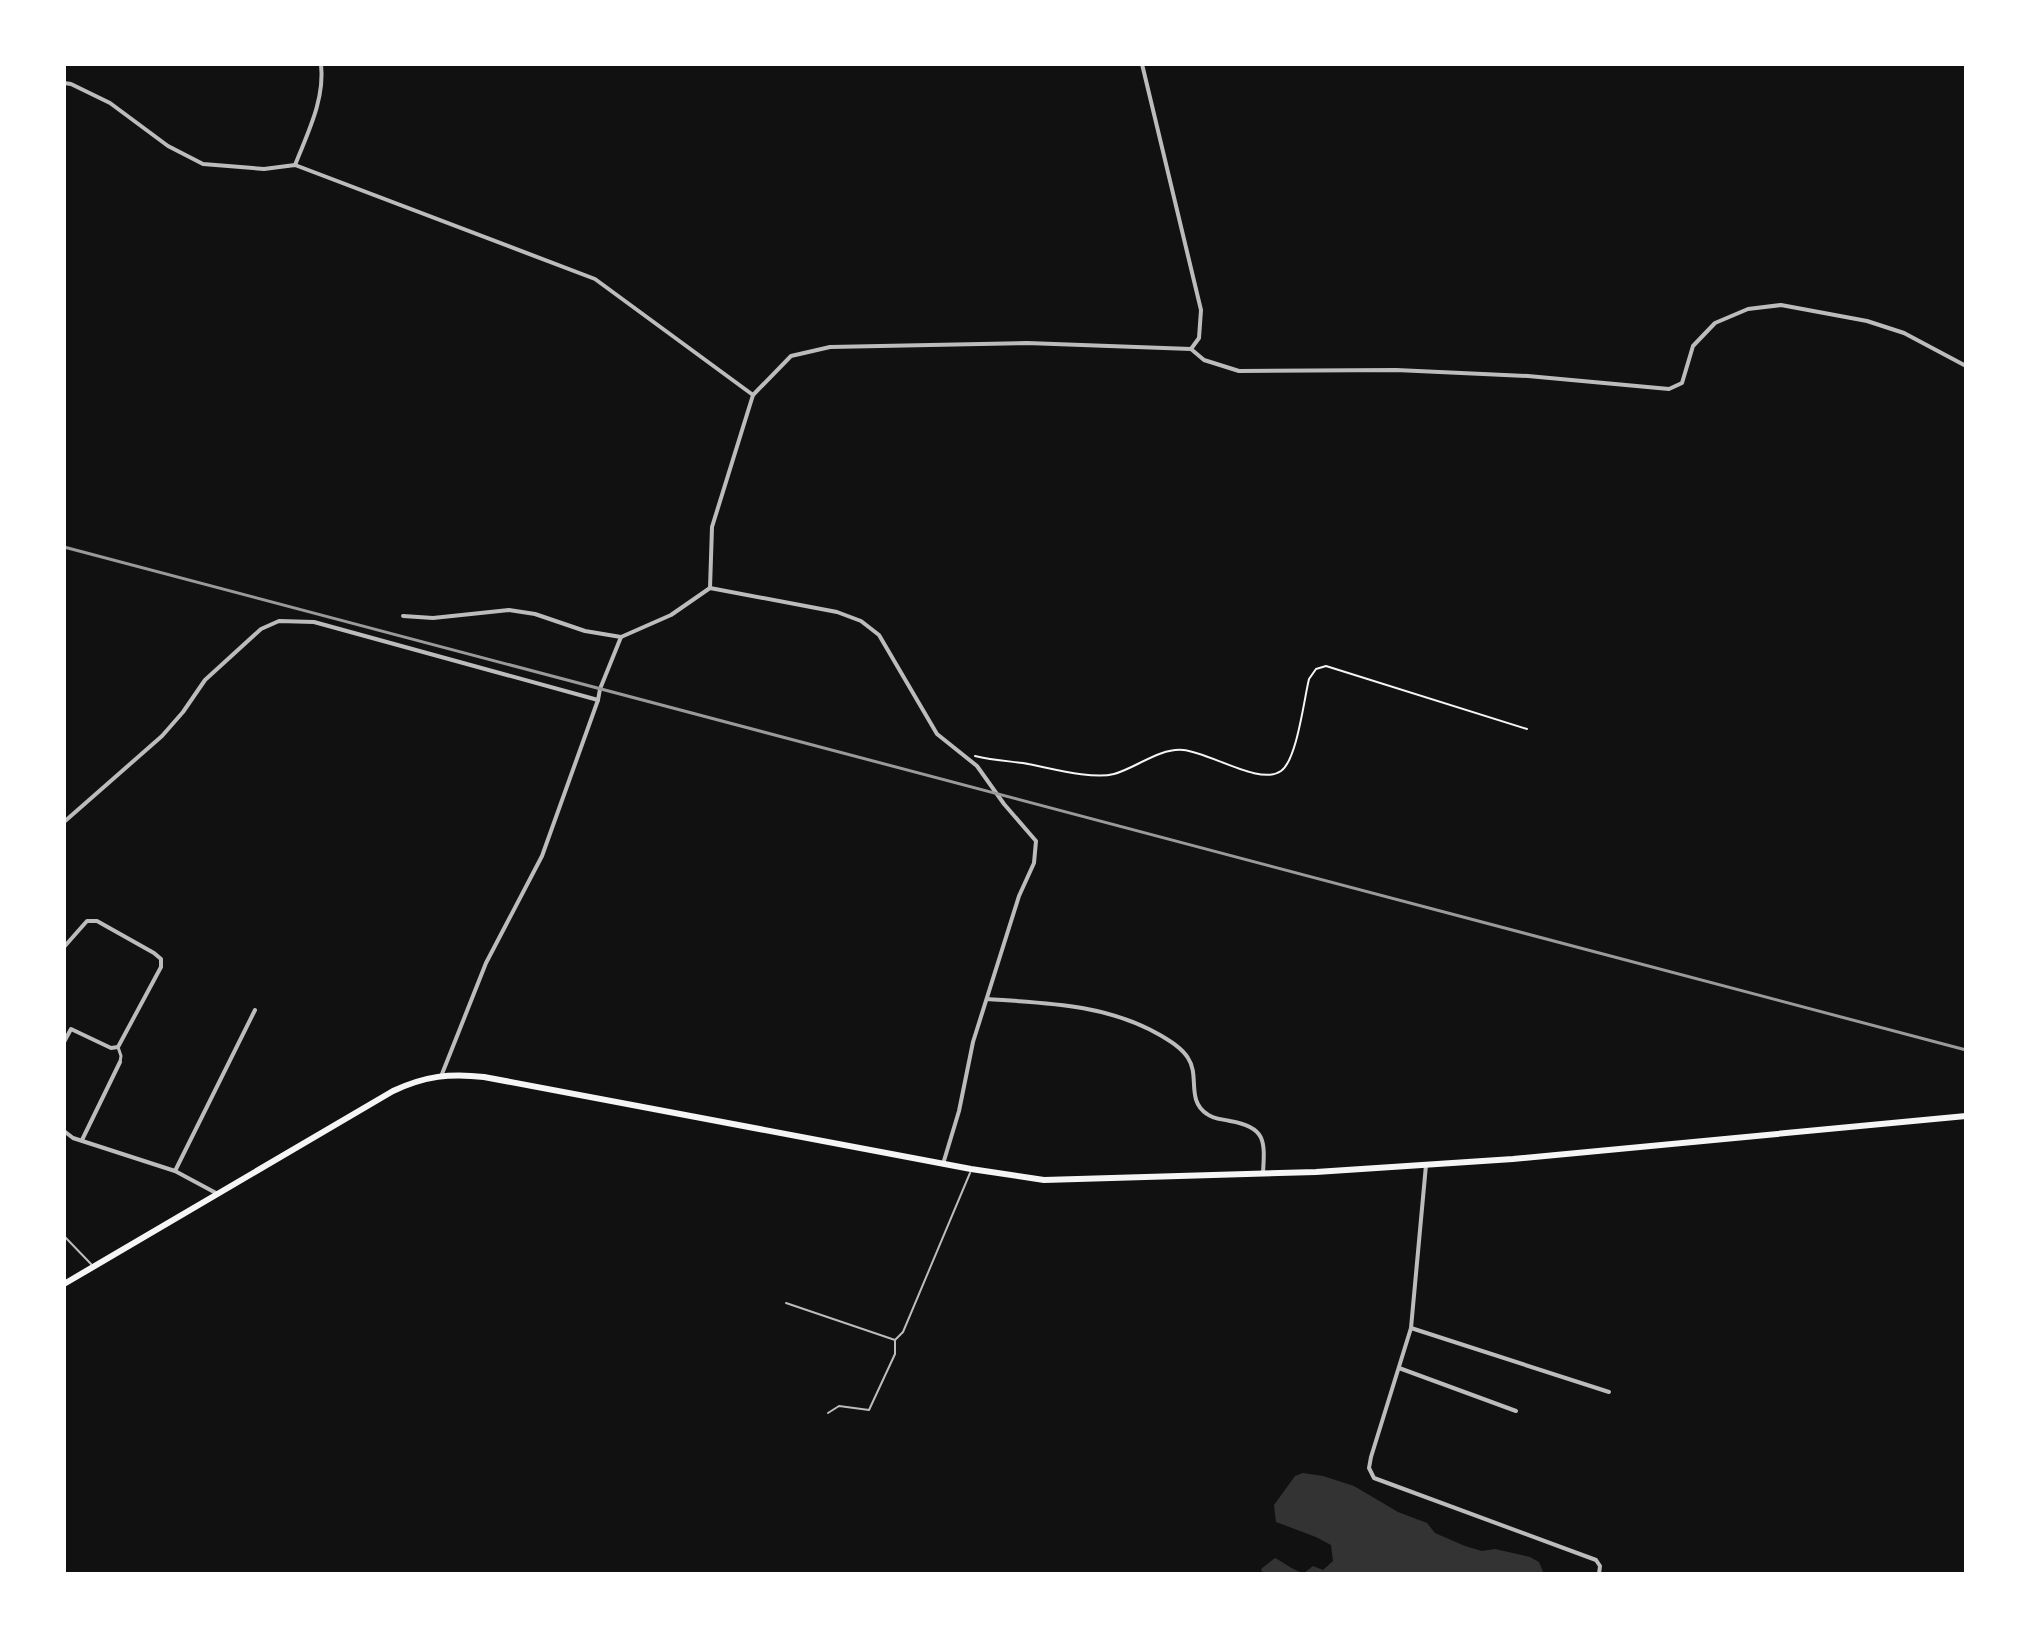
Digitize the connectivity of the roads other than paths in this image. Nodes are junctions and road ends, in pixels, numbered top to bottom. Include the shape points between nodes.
1 (321, 64) edge
2 (1142, 64) edge
3 (64, 83) edge
4 (295, 165) junction
5 (1191, 349) junction
6 (1966, 366) edge
7 (753, 395) junction
8 (710, 588) junction
9 (403, 616) dead end
10 (621, 637) junction
11 (598, 700) junction
12 (64, 822) edge
13 (64, 947) edge
14 (987, 999) junction
15 (255, 1010) dead end
16 (64, 1026) edge
17 (71, 1029) junction
18 (64, 1042) edge
19 (118, 1047) junction
20 (120, 1062) joint
21 (442, 1074) junction
22 (1966, 1116) edge
23 (64, 1131) edge
24 (82, 1140) junction
25 (943, 1164) junction
26 (1426, 1165) junction
27 (971, 1169) junction
28 (175, 1171) junction
29 (1263, 1173) junction
30 (216, 1193) junction
31 (64, 1236) edge
32 (93, 1267) junction
33 (64, 1284) edge
34 (786, 1303) dead end
35 (1411, 1328) junction
36 (895, 1340) junction
37 (1399, 1368) junction
38 (1609, 1392) dead end
39 (1516, 1411) dead end
40 (828, 1413) dead end
41 (1599, 1574) edge

1 - 4 street via 318,103
2 - 5 street via 1201,310 1199,338
3 - 4 street via 110,103 168,146 203,164 264,169
4 - 7 street via 595,279
5 - 6 street via 1204,360 1239,371 1396,370 1669,389 1682,383 1693,346 1715,323 1748,309 1781,305 1904,333
5 - 7 street via 1027,343 830,347 791,356
7 - 8 street via 712,527
8 - 10 street via 671,615
8 - 14 street via 861,621 879,635 937,734 977,766 1036,841 1034,863
9 - 10 street via 509,610
10 - 11 street
11 - 12 street via 314,622 279,621 261,629 205,680 162,736
11 - 21 street via 542,856 486,963
13 - 19 street via 87,921 97,921 161,959
14 - 25 street
14 - 29 street via 1100,1010 1167,1039 1192,1064 1195,1099 1202,1110 1246,1124 1260,1135 1265,1145
15 - 28 street
16 - 17 street
17 - 18 street
17 - 19 street
19 - 20 street
20 - 24 street
21 - 25 main road via 537,1086
21 - 30 main road via 393,1091
22 - 26 main road
23 - 24 street
24 - 28 street
25 - 27 main road
26 - 29 main road
26 - 35 street
27 - 29 main road via 1044,1180
27 - 36 lane via 903,1332
28 - 30 street
30 - 32 main road
31 - 32 lane
32 - 33 main road
34 - 36 lane
35 - 37 street
35 - 38 street
36 - 40 lane via 895,1354 869,1410 839,1406
37 - 39 street
37 - 41 street via 1371,1457 1374,1478 1596,1560

